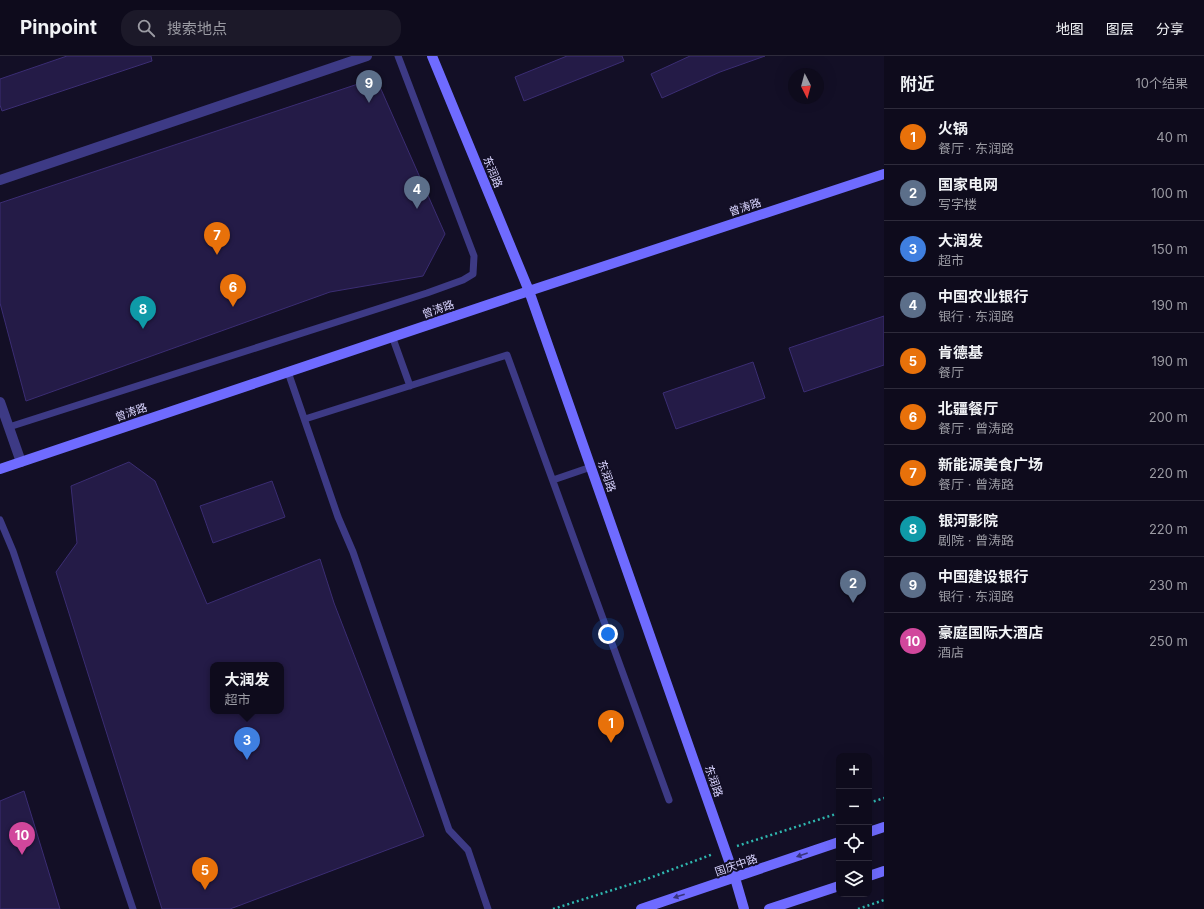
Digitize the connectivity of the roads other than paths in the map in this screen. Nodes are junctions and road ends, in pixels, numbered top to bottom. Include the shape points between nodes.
1 (367, 56) edge
2 (398, 56) edge
3 (432, 56) edge
4 (884, 174) edge
5 (0, 180) edge
6 (529, 291) junction
7 (392, 336) junction
8 (288, 372) junction
9 (410, 386) junction
10 (0, 402) edge
11 (305, 419) junction
12 (9, 427) junction
13 (21, 462) junction
14 (591, 467) junction
15 (0, 469) edge
16 (553, 480) junction
17 (0, 520) edge
18 (669, 800) dead end
19 (884, 827) edge
20 (872, 831) edge
21 (836, 843) edge
22 (884, 871) edge
23 (872, 875) edge
24 (735, 878) junction
25 (836, 887) edge
26 (133, 909) edge
27 (488, 909) edge
28 (641, 909) edge
29 (744, 909) edge
30 (769, 909) edge

1 - 5 street
2 - 12 lane via 474,256 473,274 427,293
3 - 6 street, 东润路
4 - 6 street, 曾涛路
6 - 7 street, 曾涛路
6 - 14 street, 东润路
7 - 8 street, 曾涛路
7 - 9 lane
8 - 11 lane
8 - 13 street, 曾涛路
9 - 11 lane
9 - 16 lane via 507,355
10 - 12 street
11 - 27 lane via 338,517 354,552 449,830 468,850
12 - 13 street
13 - 15 street, 曾涛路
14 - 16 lane
14 - 24 street, 东润路
16 - 18 lane
17 - 26 lane via 13,551
19 - 20 street
21 -> 24 street, 国庆中路
22 - 23 street
24 -> 28 street, 国庆中路
24 - 29 street, 东润路
25 - 30 street

